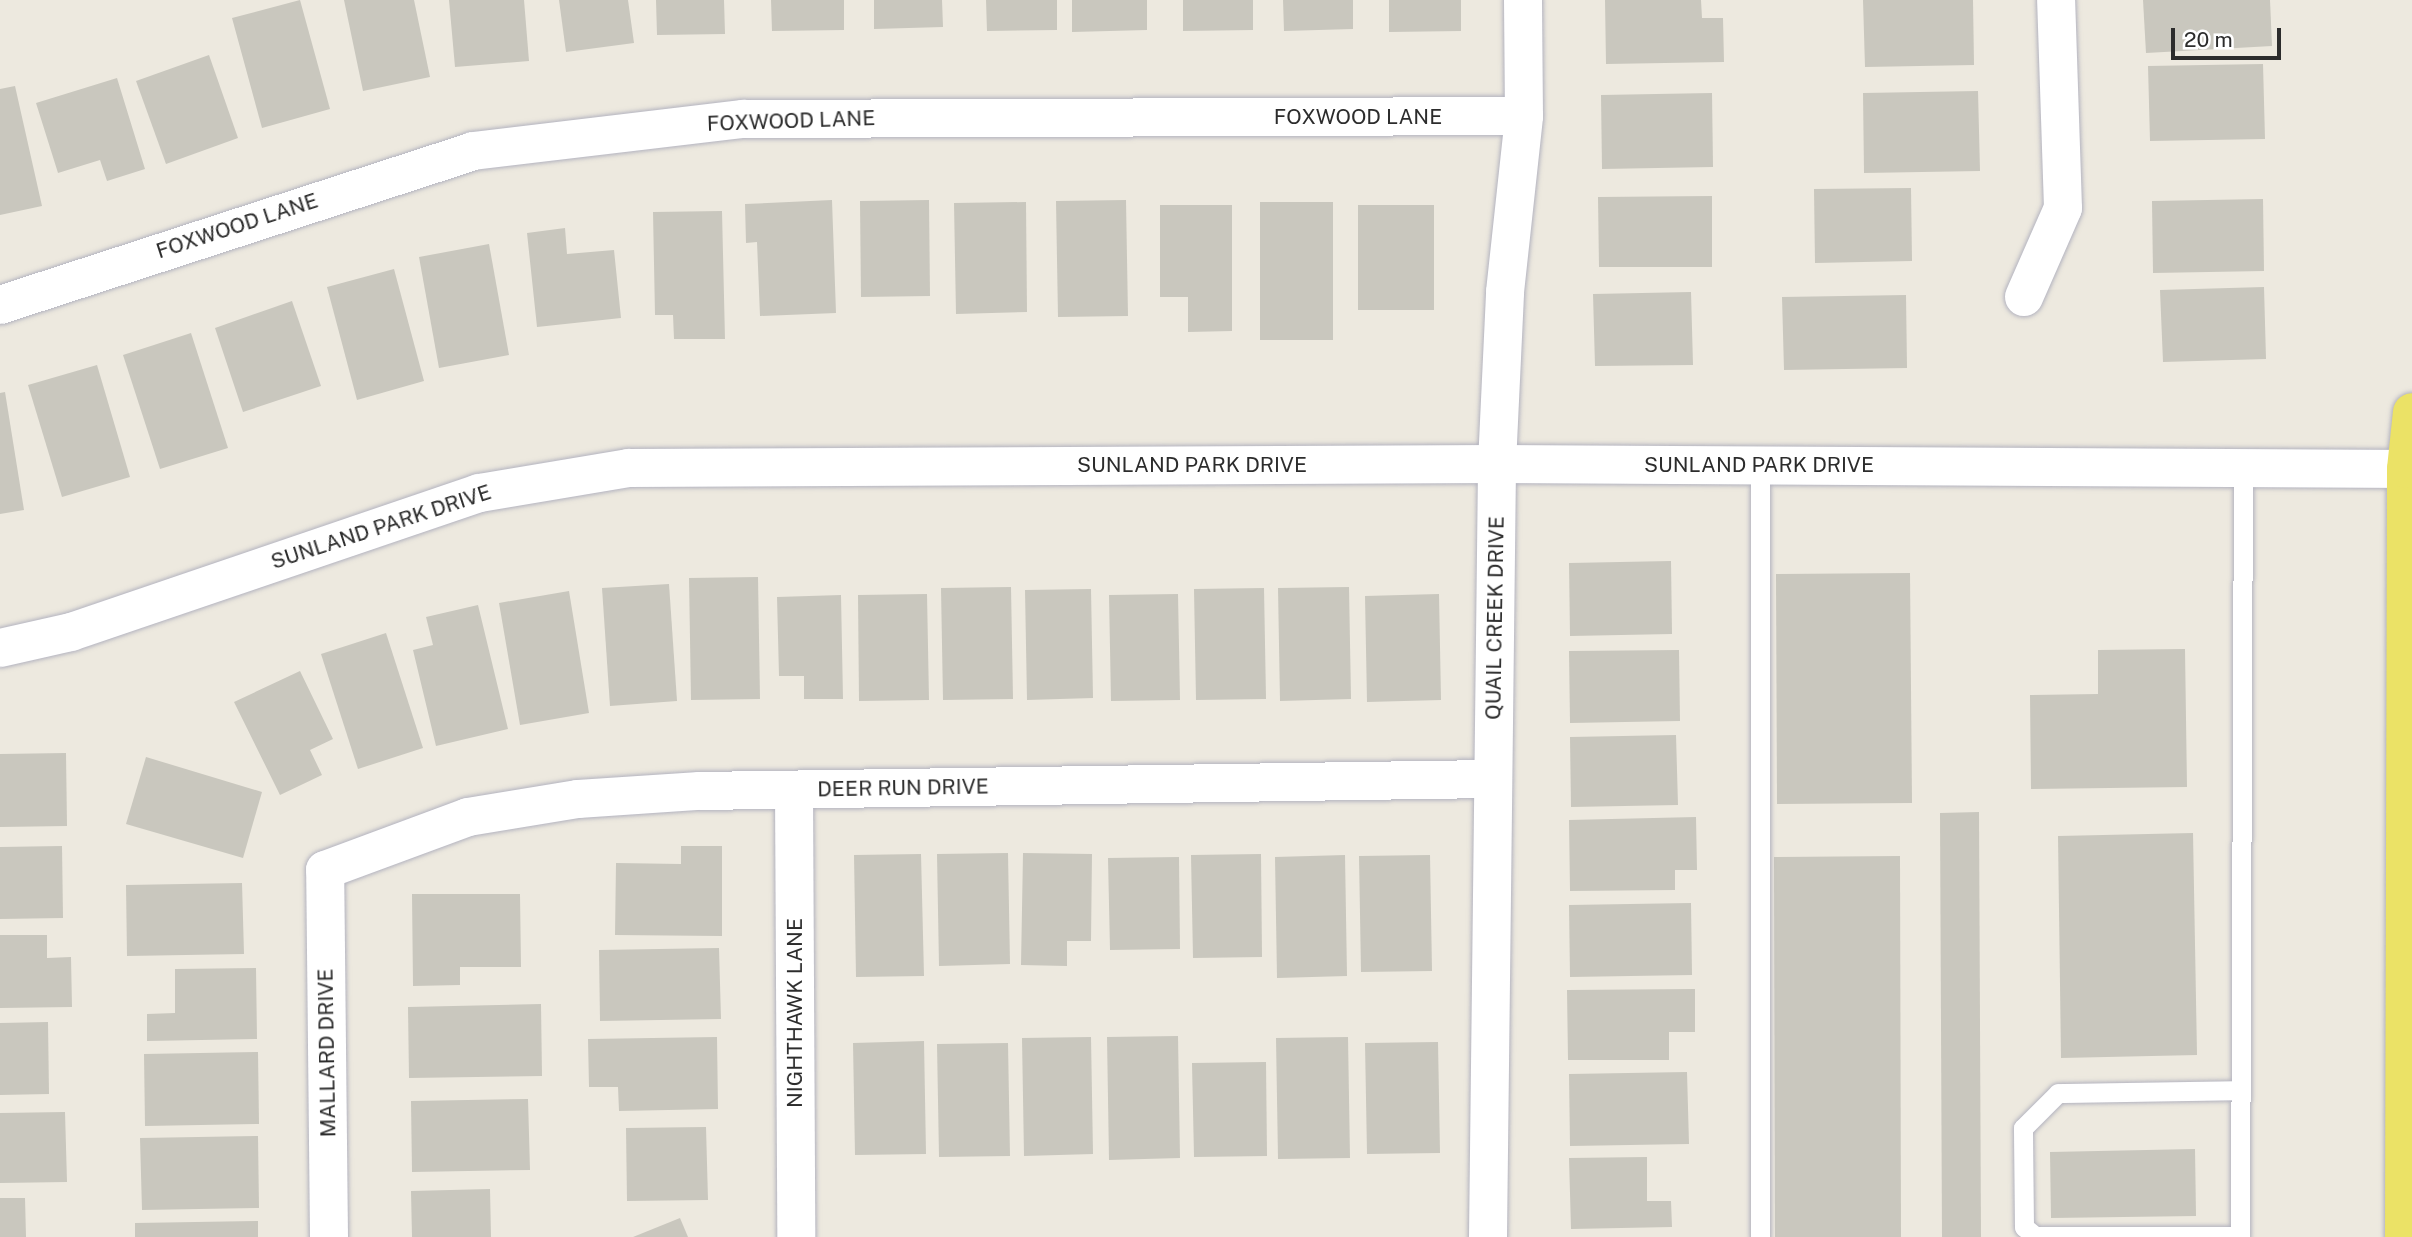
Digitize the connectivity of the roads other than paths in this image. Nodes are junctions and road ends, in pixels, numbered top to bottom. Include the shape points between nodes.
1 (1523, 0) edge
2 (2056, 0) edge
3 (1524, 116) junction
4 (2024, 298) dead end
5 (0, 305) edge
6 (2412, 412) edge
7 (1497, 464) junction
8 (1760, 465) junction
9 (2243, 467) junction
10 (2409, 469) edge
11 (0, 648) edge
12 (1493, 779) junction
13 (794, 790) junction
14 (325, 870) joint
15 (2241, 1090) junction
16 (328, 1237) edge
17 (796, 1237) edge
18 (1488, 1237) edge
19 (1760, 1237) edge
20 (2240, 1237) edge
21 (2404, 1237) edge

1 - 3 street, QUAIL CREEK DRIVE
2 - 4 street via 2063,208
3 - 5 street, FOXWOOD LANE via 744,118 473,151
3 - 7 street, QUAIL CREEK DRIVE via 1505,292
6 - 10 main road
7 - 8 street, SUNLAND PARK DRIVE
7 - 11 street, SUNLAND PARK DRIVE via 628,468 479,493 71,632
7 - 12 street, QUAIL CREEK DRIVE
8 - 9 street, SUNLAND PARK DRIVE
8 - 19 lane
9 - 10 street, SUNLAND PARK DRIVE
9 - 15 lane
10 - 21 main road
12 - 13 street, DEER RUN DRIVE
12 - 18 street, QUAIL CREEK DRIVE
13 - 14 street, DEER RUN DRIVE via 578,799 481,815
13 - 17 street, NIGHTHAWK LANE
14 - 16 street, MALLARD DRIVE
15 - 20 lane
15 - 20 lane via 2058,1093 2023,1128 2024,1227 2035,1236

